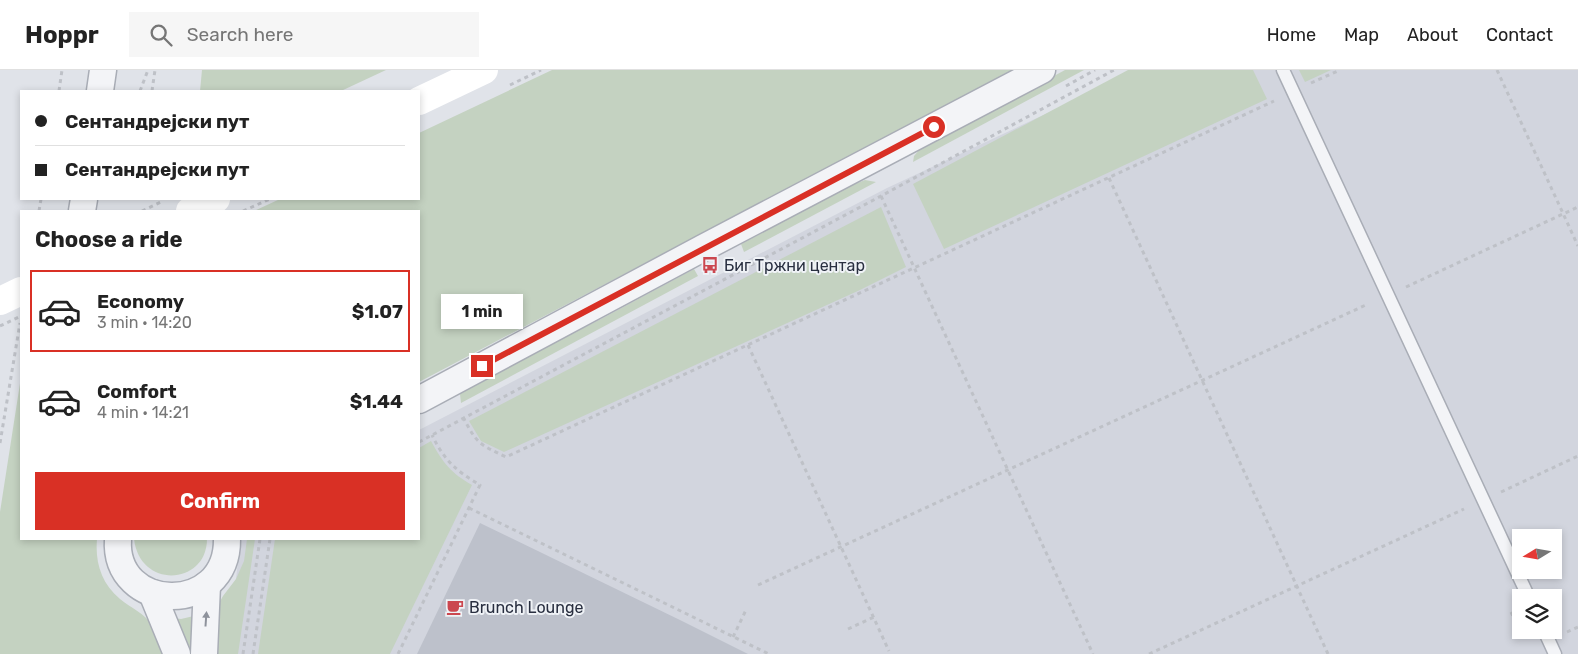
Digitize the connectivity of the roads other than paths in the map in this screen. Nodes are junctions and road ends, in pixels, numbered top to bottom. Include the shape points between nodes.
1 (103, 70) edge
2 (484, 70) edge
3 (1042, 70) edge
4 (1283, 70) edge
5 (100, 90) edge
6 (420, 101) edge
7 (214, 200) edge
8 (192, 210) edge
9 (20, 291) edge
10 (0, 301) edge
11 (420, 399) edge
12 (118, 540) edge
13 (227, 540) edge
14 (207, 585) junction
15 (1524, 589) edge
16 (152, 593) junction
17 (1548, 639) edge
18 (177, 654) edge
19 (204, 654) edge
20 (1555, 654) edge

1 - 5 street
2 - 6 main road
3 - 11 street
4 - 15 lane
7 - 8 main road
9 - 10 main road
12 - 16 street via 120,561 128,574 138,586
13 - 14 street via 224,563
14 - 16 street via 180,597
19 -> 14 street
16 - 18 street
17 - 20 lane

